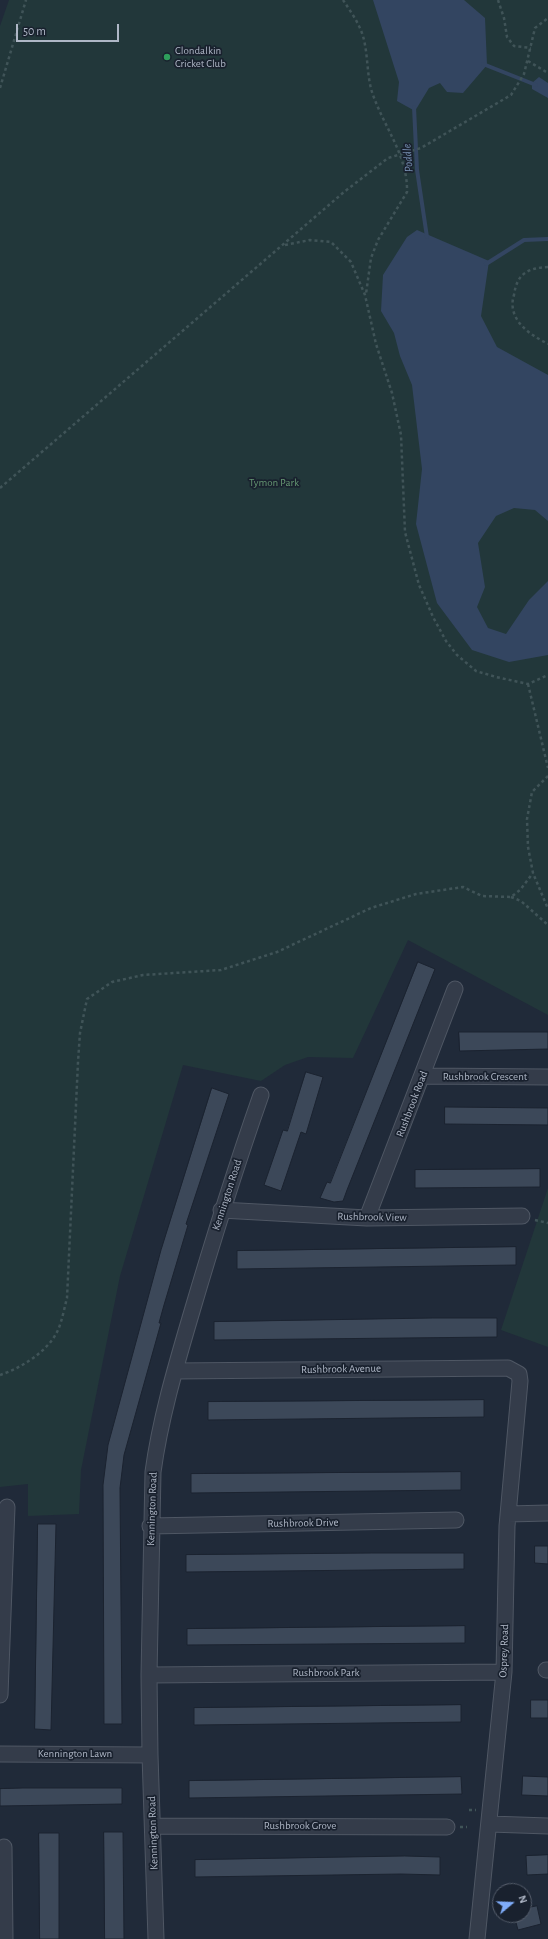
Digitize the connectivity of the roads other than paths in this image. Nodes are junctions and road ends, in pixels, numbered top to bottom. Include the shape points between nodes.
1 (455, 989) dead end
2 (423, 1076) junction
3 (548, 1077) edge
4 (260, 1095) dead end
5 (221, 1210) junction
6 (528, 1217) road end
7 (367, 1218) junction
8 (508, 1368) joint
9 (175, 1371) junction
10 (7, 1506) dead end
11 (548, 1513) edge
12 (508, 1514) junction
13 (456, 1520) dead end
14 (150, 1526) junction
15 (504, 1672) junction
16 (149, 1675) junction
17 (0, 1696) edge
18 (0, 1754) edge
19 (150, 1755) junction
20 (490, 1824) junction
21 (153, 1826) junction
22 (548, 1826) edge
23 (453, 1827) road end
24 (4, 1847) dead end
25 (5, 1939) edge
26 (156, 1939) edge
27 (477, 1939) edge

1 - 2 street, Rushbrook Road
2 - 3 street, Rushbrook Crescent
2 - 7 street, Rushbrook Road
4 - 5 street, Kennington Road
5 - 7 street, Rushbrook View
5 - 9 street, Kennington Road
6 - 7 street, Rushbrook View
8 - 9 street, Rushbrook Avenue
8 - 12 street, Osprey Road via 519,1374 520,1381
9 - 14 street, Kennington Road via 157,1441
10 - 17 street
11 - 12 street
12 - 15 street, Osprey Road
13 - 14 street, Rushbrook Drive
14 - 16 street, Kennington Road
15 - 16 street, Rushbrook Park
15 - 20 street, Osprey Road
16 - 19 street, Kennington Road
18 - 19 street, Kennington Lawn
19 - 21 street, Kennington Road
20 - 22 street
20 - 27 street, Osprey Road
21 - 23 street, Rushbrook Grove
21 - 26 street, Kennington Road
24 - 25 street

